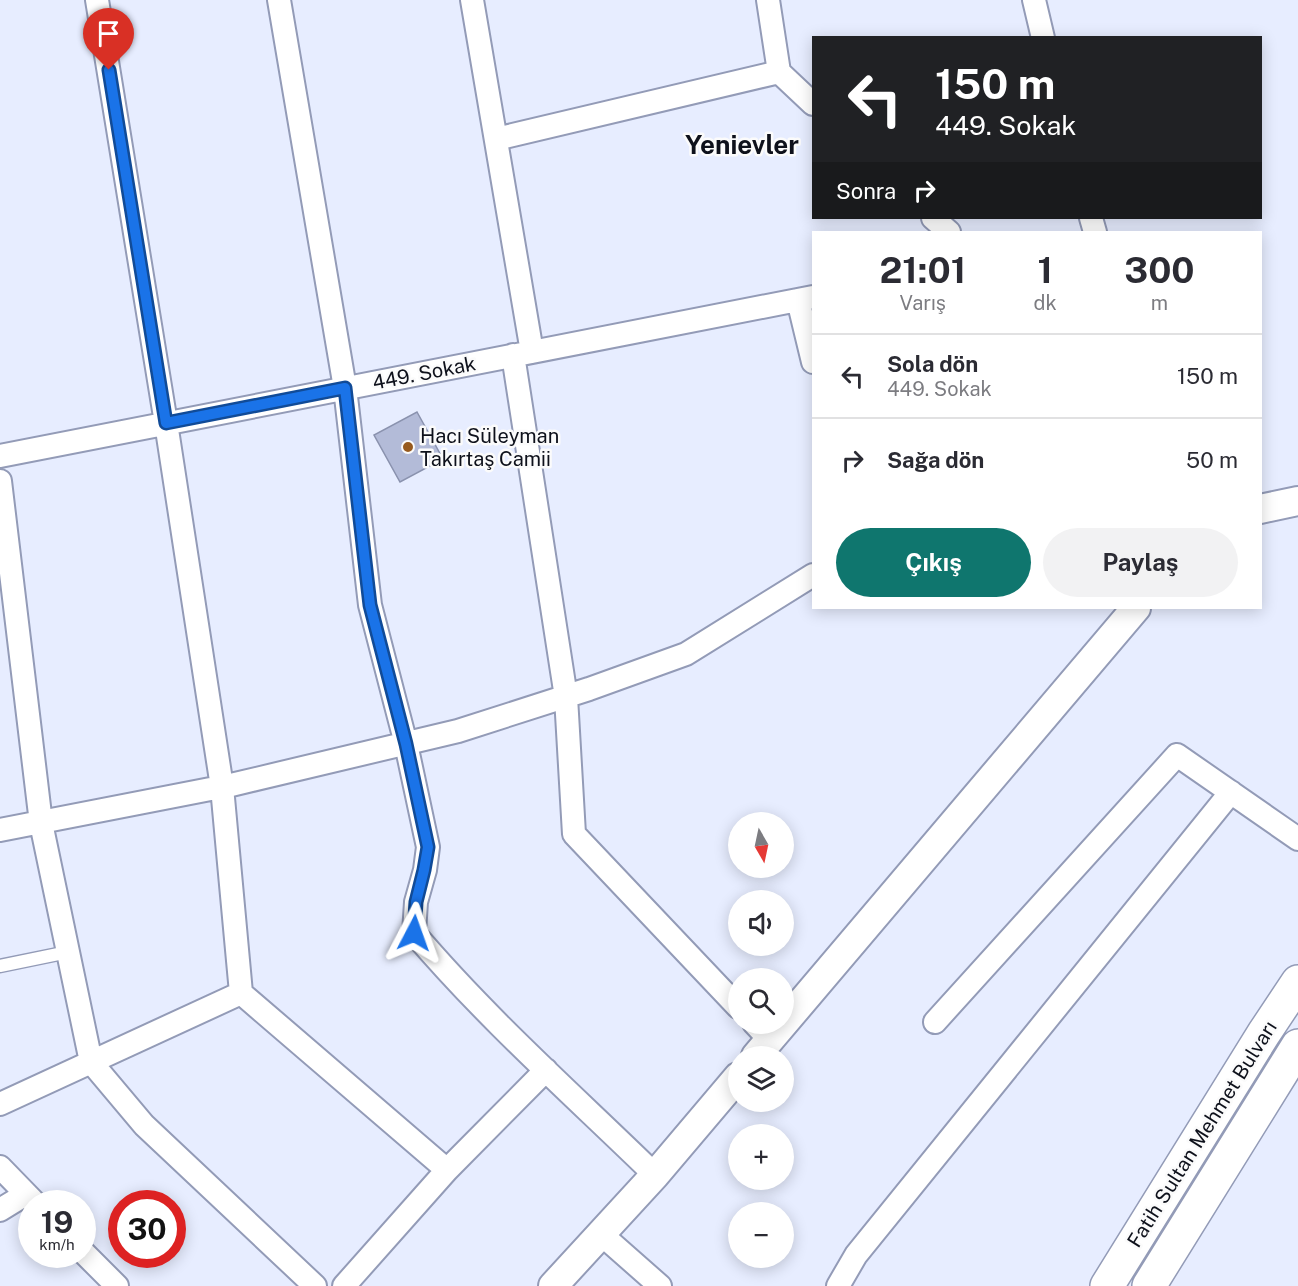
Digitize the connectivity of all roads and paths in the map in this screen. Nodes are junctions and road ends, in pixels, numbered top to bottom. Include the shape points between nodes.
1 (97, 0) edge
2 (279, 0) edge
3 (472, 0) edge
4 (768, 0) edge
5 (1034, 0) edge
6 (1043, 36) edge
7 (779, 72) junction
8 (812, 103) edge
9 (496, 139) junction
10 (934, 219) edge
11 (948, 231) edge
12 (805, 298) edge
13 (523, 354) junction
14 (812, 354) edge
15 (345, 388) junction
16 (166, 423) junction
17 (0, 456) edge
18 (0, 481) edge
19 (1298, 501) edge
20 (1262, 509) edge
21 (812, 576) edge
22 (1135, 609) edge
23 (566, 697) junction
24 (406, 744) junction
25 (222, 787) junction
26 (1231, 792) junction
27 (41, 823) junction
28 (0, 830) edge
29 (1298, 839) edge
30 (68, 952) junction
31 (0, 966) edge
32 (1298, 982) edge
33 (241, 993) junction
34 (728, 996) edge
35 (935, 1022) dead end
36 (760, 1040) edge
37 (1298, 1046) edge
38 (91, 1062) junction
39 (546, 1070) junction
40 (728, 1089) edge
41 (0, 1104) edge
42 (0, 1167) edge
43 (447, 1170) junction
44 (655, 1175) junction
45 (23, 1190) edge
46 (18, 1203) edge
47 (0, 1210) edge
48 (601, 1234) junction
49 (96, 1265) edge
50 (117, 1286) edge
51 (315, 1286) edge
52 (344, 1286) edge
53 (553, 1286) edge
54 (660, 1286) edge
55 (838, 1286) edge
56 (1107, 1286) edge
57 (1149, 1286) edge

1 - 16 street
2 - 15 street
3 - 9 street
4 - 7 street
5 - 6 street
7 - 8 street
7 - 9 street
9 - 13 street
10 - 11 street
12 - 13 street, 449. Sokak
12 - 14 street
13 - 15 street, 449. Sokak
13 - 23 street
15 - 16 street, 449. Sokak
15 - 24 street via 370,605
16 - 17 street, 449. Sokak
16 - 25 street
18 - 27 street
19 - 20 street
21 - 23 street via 686,654
22 - 36 street
23 - 24 street
23 - 34 street via 574,834
24 - 25 street
24 - 39 street via 428,847 416,902 414,933
25 - 27 street
25 - 33 street
26 - 29 street
26 - 35 street via 1177,755
26 - 55 street via 856,1255
27 - 28 street
27 - 30 street
30 - 31 lane
30 - 38 street
32 - 56 main road, Fatih Sultan Mehmet Bulvarı
33 - 38 street
33 - 43 street
37 - 57 main road, Fatih Sultan Mehmet Bulvarı
38 - 41 street
38 - 51 street via 144,1125
39 - 43 street
39 - 44 street
40 - 44 street
42 - 45 street
43 - 52 street
44 - 48 street
46 - 47 street
48 - 53 street
48 - 54 street
49 - 50 street

